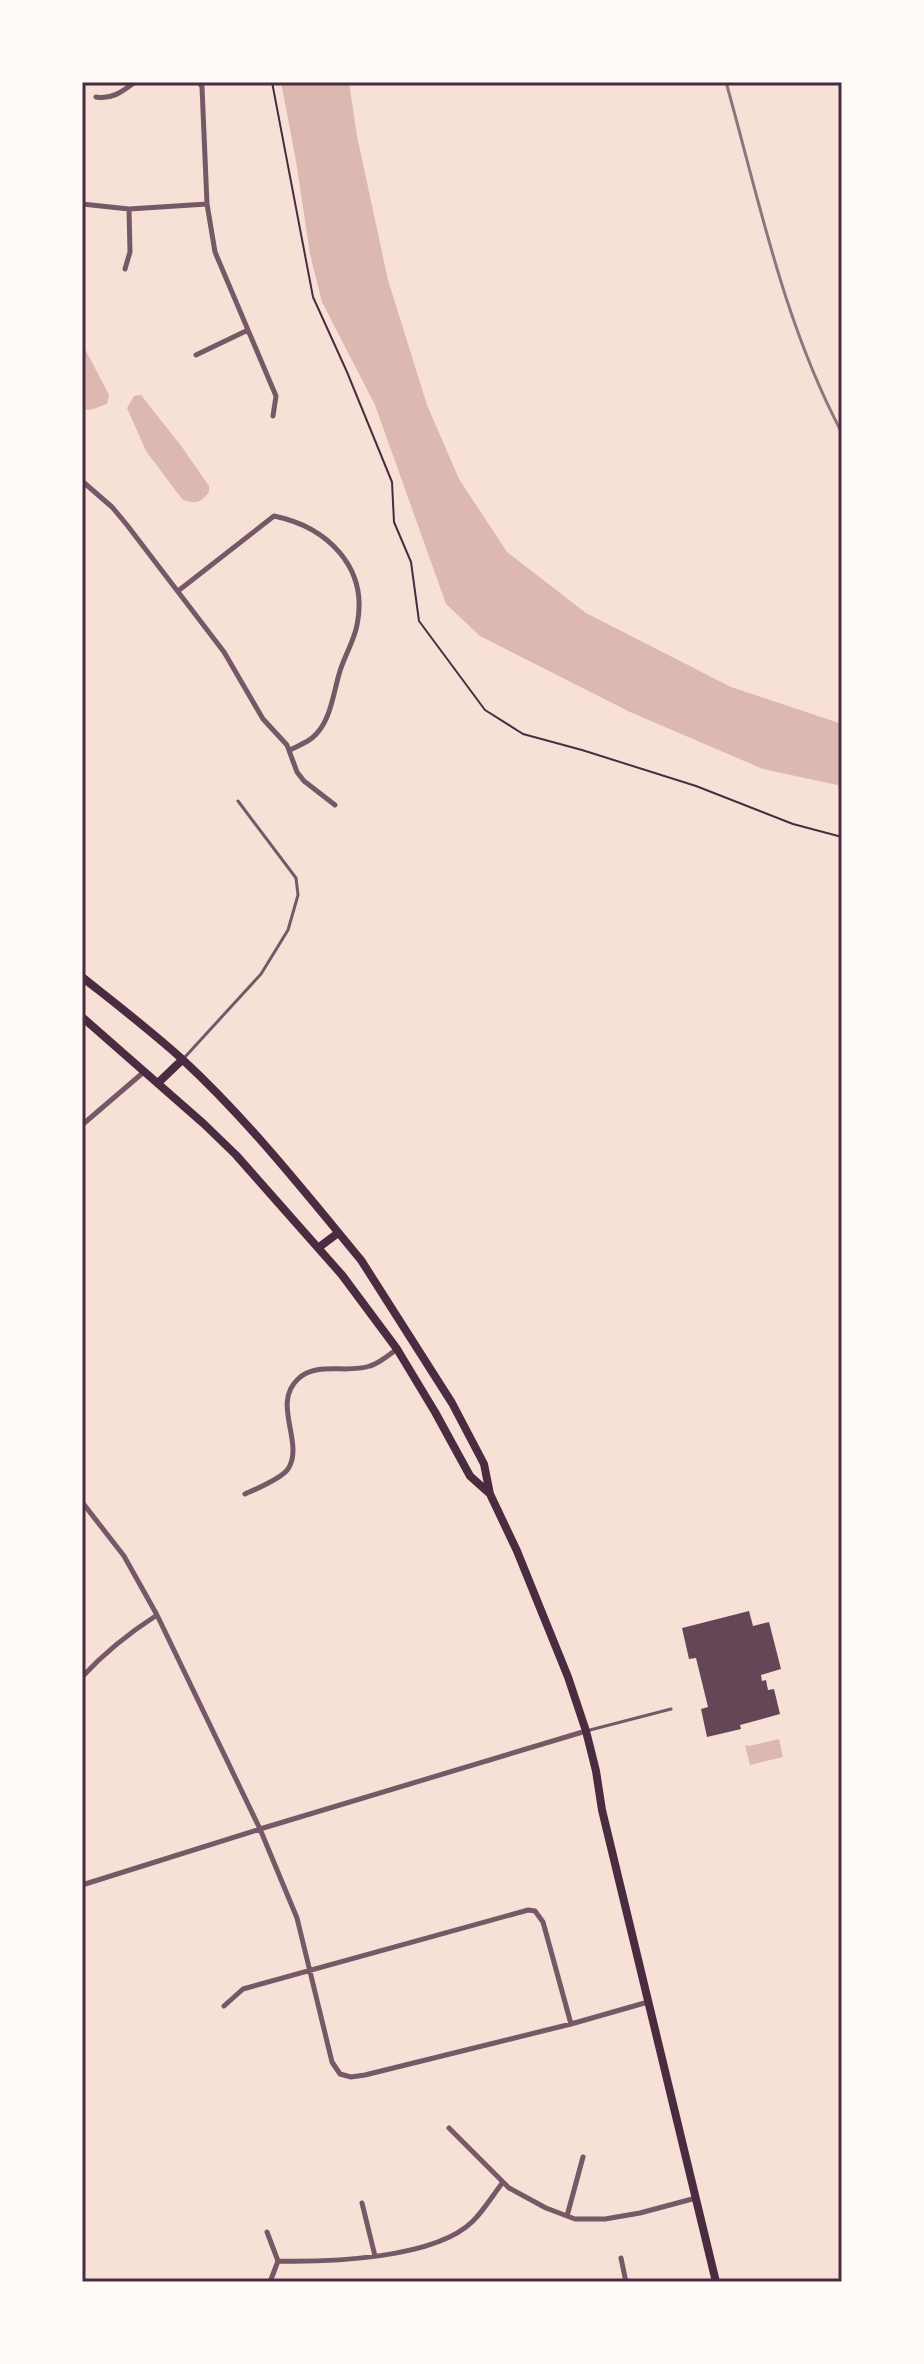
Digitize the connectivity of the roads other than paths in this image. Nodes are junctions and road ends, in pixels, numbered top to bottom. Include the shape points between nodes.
1 (135, 82) edge
2 (199, 82) edge
3 (96, 97) dead end
4 (82, 204) edge
5 (207, 204) junction
6 (129, 209) junction
7 (125, 269) dead end
8 (248, 330) junction
9 (196, 355) dead end
10 (273, 416) dead end
11 (82, 481) edge
12 (178, 591) junction
13 (290, 750) junction
14 (238, 801) dead end
15 (335, 805) dead end
16 (82, 977) edge
17 (82, 1017) edge
18 (182, 1060) junction
19 (146, 1071) junction
20 (159, 1082) junction
21 (82, 1125) edge
22 (338, 1233) junction
23 (318, 1248) junction
24 (397, 1349) junction
25 (245, 1494) dead end
26 (490, 1494) junction
27 (82, 1502) edge
28 (157, 1615) junction
29 (82, 1677) edge
30 (671, 1709) dead end
31 (586, 1731) junction
32 (260, 1829) junction
33 (82, 1885) edge
34 (310, 1971) junction
35 (648, 2002) junction
36 (224, 2006) dead end
37 (571, 2024) junction
38 (449, 2128) dead end
39 (583, 2157) dead end
40 (503, 2182) junction
41 (697, 2198) junction
42 (362, 2203) dead end
43 (567, 2216) junction
44 (267, 2232) dead end
45 (375, 2256) junction
46 (621, 2258) dead end
47 (278, 2261) junction
48 (270, 2282) edge
49 (626, 2282) edge
50 (716, 2282) edge

1 - 3 street via 119,94
2 - 5 street
4 - 6 street
5 - 6 street
5 - 8 street via 215,252
6 - 7 street
8 - 9 street
8 - 10 street via 276,396
11 - 12 street via 112,507
12 - 13 street via 224,652 263,719
12 - 13 street via 274,516 312,528 346,561 358,592 357,626 321,728
13 - 15 street via 304,781
14 - 18 lane via 296,878 298,895 288,930 261,974
16 - 18 main road
17 - 19 main road
18 - 20 main road
18 - 22 main road via 255,1133
19 - 20 main road
19 - 21 street
20 - 23 main road via 236,1155
22 - 23 main road
22 - 26 main road via 361,1260 452,1403 484,1464
23 - 24 main road
24 - 25 street via 373,1366 316,1370 297,1380 287,1400 292,1453 288,1469
24 - 26 main road via 470,1476
26 - 31 main road via 558,1651
27 - 28 street via 124,1556
28 - 29 street via 122,1638
28 - 32 street
30 - 31 lane
31 - 32 street
31 - 35 main road
32 - 33 street
32 - 34 street via 297,1918
34 - 36 street via 243,1989
34 - 37 street via 332,2062 340,2074 351,2077
34 - 37 street via 535,1911 543,1922
35 - 37 street
35 - 41 main road
38 - 40 street
39 - 43 street
40 - 43 street
40 - 45 street via 473,2222 455,2234
41 - 43 street via 605,2219
41 - 50 main road
42 - 45 street
44 - 47 street
45 - 47 street
46 - 49 street
47 - 48 street

